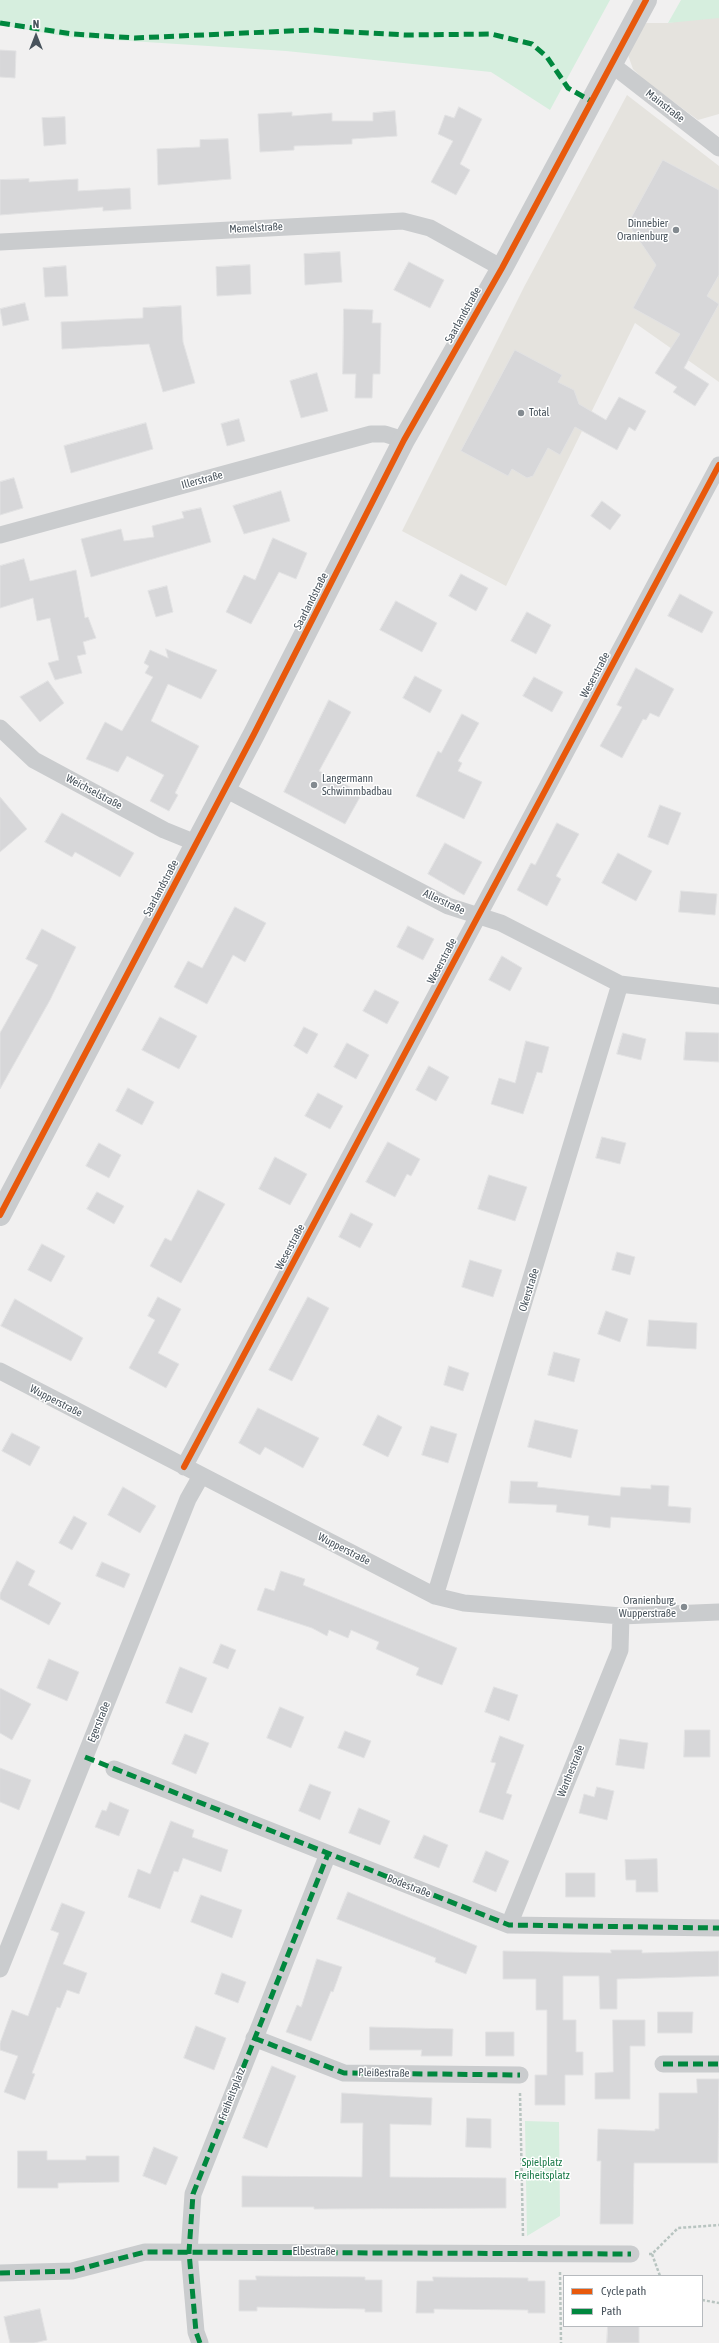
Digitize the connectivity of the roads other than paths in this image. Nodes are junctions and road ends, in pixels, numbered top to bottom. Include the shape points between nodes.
1 (646, 0) edge
2 (611, 64) junction
3 (719, 148) edge
4 (0, 242) edge
5 (502, 268) junction
6 (404, 440) junction
7 (719, 465) edge
8 (0, 535) edge
9 (0, 728) edge
10 (225, 790) junction
11 (196, 843) junction
12 (477, 917) junction
13 (620, 984) junction
14 (719, 996) edge
15 (0, 1215) edge
16 (0, 1371) edge
17 (184, 1467) junction
18 (201, 1476) junction
19 (435, 1596) junction
20 (719, 1612) edge
21 (621, 1616) junction
22 (114, 1769) dead end
23 (328, 1854) junction
24 (509, 1925) junction
25 (719, 1928) edge
26 (0, 1969) edge
27 (254, 2038) junction
28 (663, 2064) dead end
29 (719, 2064) edge
30 (520, 2075) road end
31 (189, 2252) junction
32 (631, 2254) dead end
33 (0, 2273) edge
34 (200, 2343) edge

1 - 2 street, Saarlandstraße
2 - 3 street, Mainstraße
2 - 5 street, Saarlandstraße
4 - 5 street, Memelstraße via 403,221 430,228
5 - 6 street, Saarlandstraße
6 - 8 street, Illerstraße via 385,434 371,434
6 - 10 street, Saarlandstraße
7 - 12 street, Weserstraße
9 - 11 street, Weichselstraße via 34,760 164,830
10 - 11 street, Saarlandstraße
10 - 12 street, Allerstraße via 448,906
11 - 15 street, Saarlandstraße
12 - 13 street, Allerstraße via 501,924
12 - 17 street, Weserstraße
13 - 14 street, Allerstraße
13 - 19 street, Okerstraße
16 - 17 street, Wupperstraße
17 - 18 street, Wupperstraße
18 - 19 street, Wupperstraße
18 - 26 street, Egerstraße via 188,1499
19 - 21 street, Wupperstraße via 464,1603
20 - 21 street, Wupperstraße
21 - 24 street, Warthestraße via 620,1650
22 - 23 street, Bodestraße
23 - 24 street, Bodestraße
23 - 27 street, Freiheitsplatz
24 - 25 street, Bodestraße
27 - 30 street, Pleißestraße via 344,2073
27 - 31 street, Freiheitsplatz via 193,2194
28 - 29 street
31 - 32 street, Elbestraße
31 - 33 street, Elbestraße via 145,2252 72,2271
31 - 34 street, Freiheitsplatz via 196,2332

